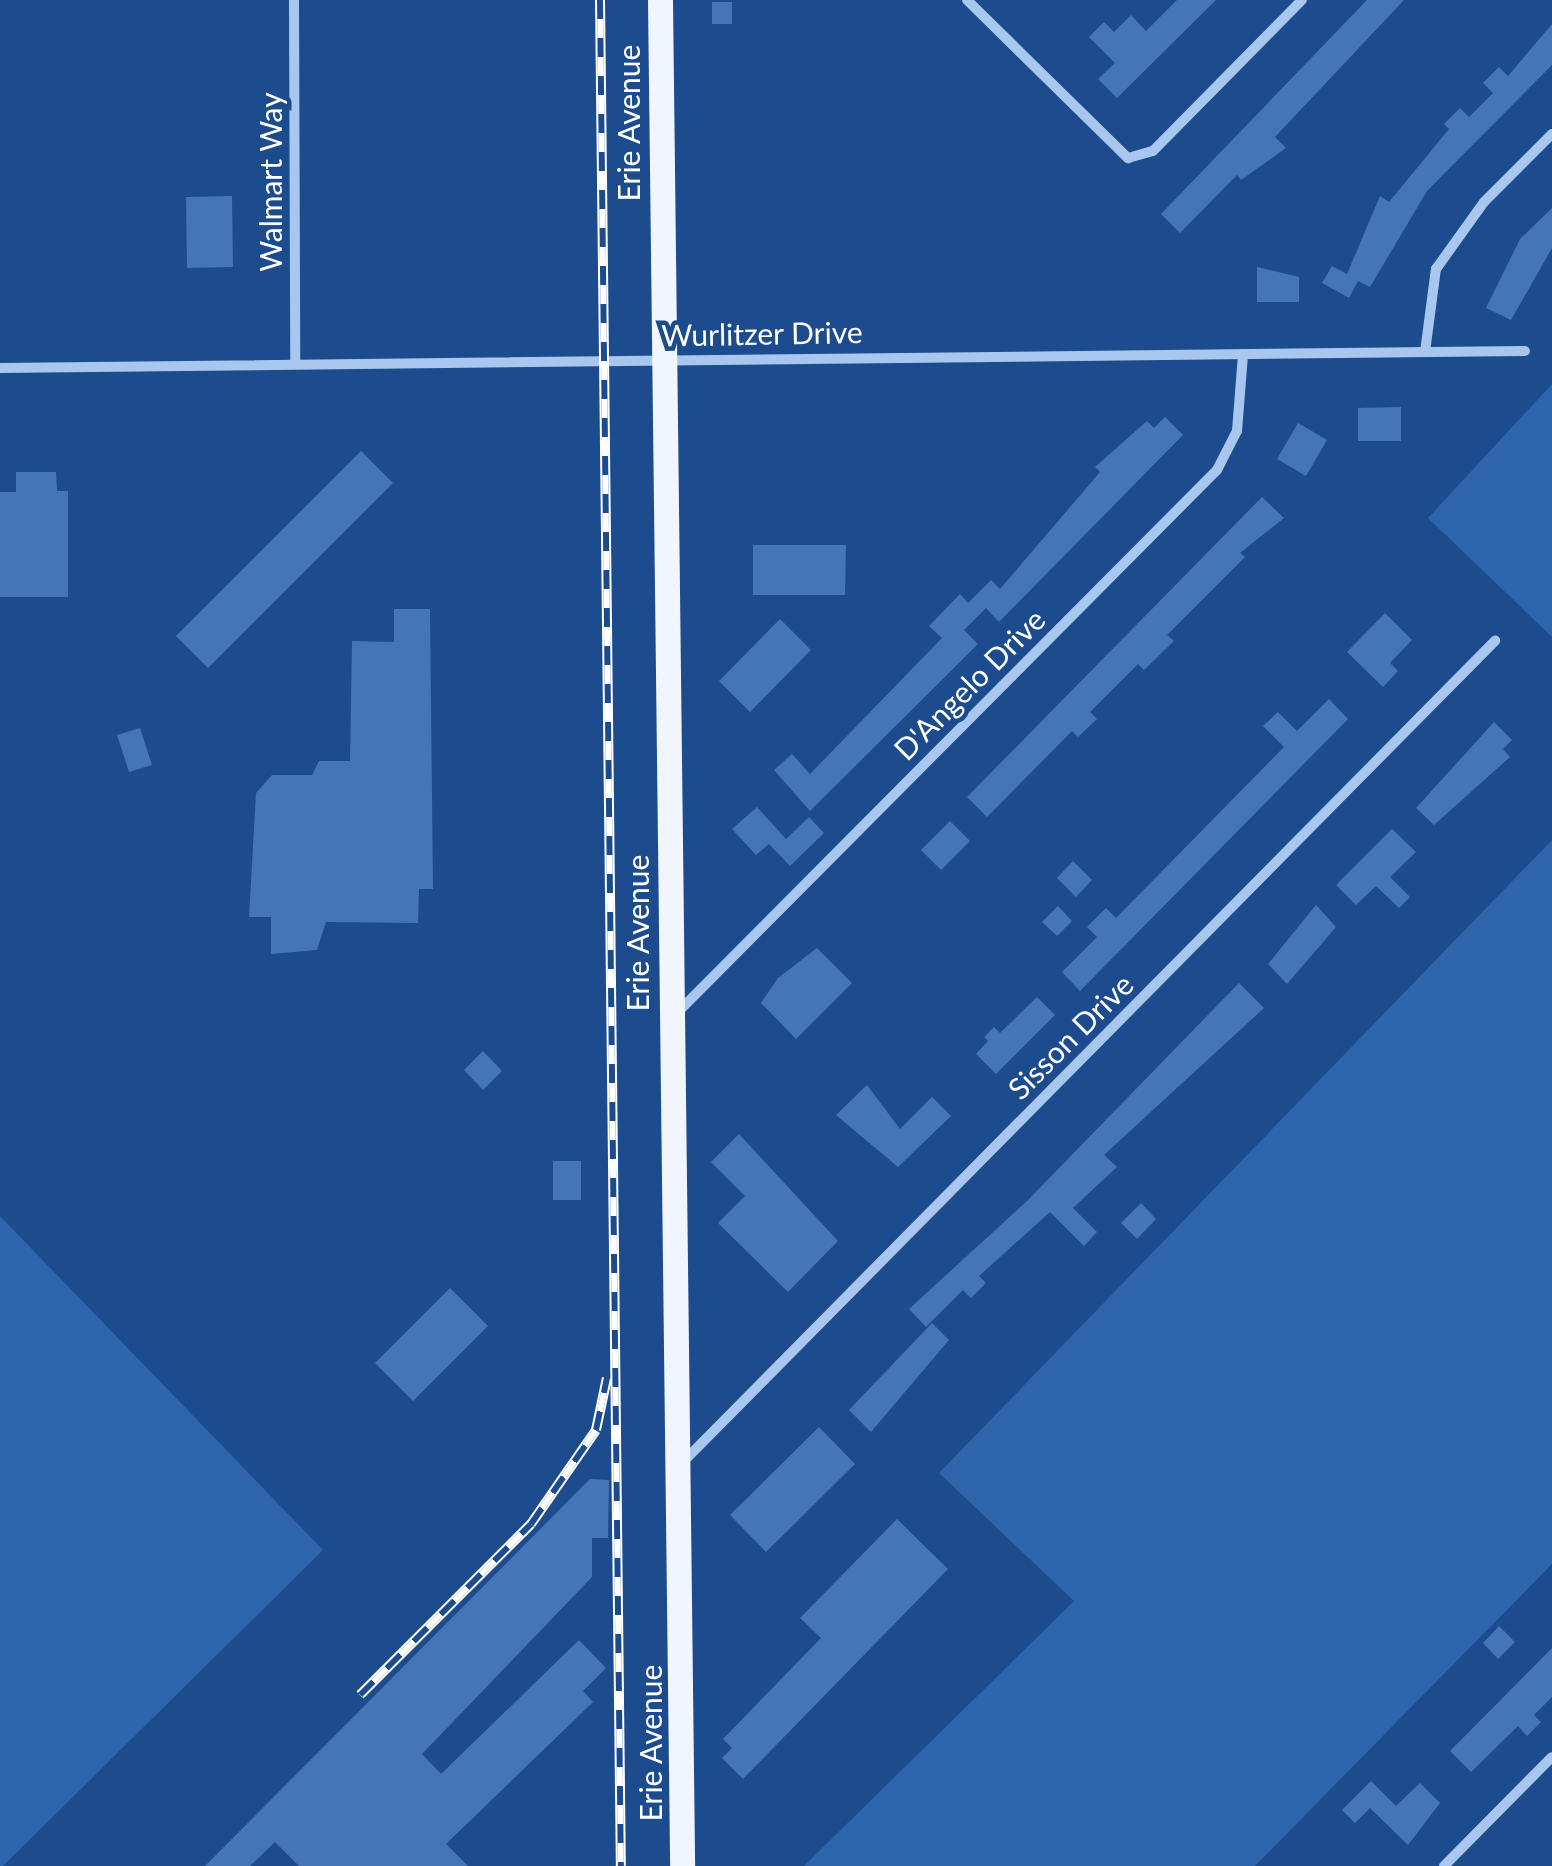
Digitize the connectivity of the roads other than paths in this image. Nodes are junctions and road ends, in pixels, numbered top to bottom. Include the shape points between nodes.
1 (294, 0) edge
2 (660, 0) edge
3 (967, 0) edge
4 (1302, 0) edge
5 (1552, 134) edge
6 (1525, 351) dead end
7 (1425, 352) junction
8 (1243, 354) junction
9 (660, 359) junction
10 (295, 364) junction
11 (0, 368) edge
12 (1495, 642) dead end
13 (670, 1020) junction
14 (680, 1465) junction
15 (1552, 1757) edge
16 (682, 1866) edge
17 (1444, 1866) edge

1 - 10 street, Walmart Way
2 - 9 main road, Erie Avenue
3 - 4 street via 1128,158 1153,151
5 - 7 street via 1484,202 1436,270
6 - 7 street, Wurlitzer Drive
7 - 8 street, Wurlitzer Drive
8 - 9 street, Wurlitzer Drive
8 - 13 street, D'Angelo Drive via 1237,431 1217,470
9 - 10 street, Wurlitzer Drive
9 - 13 main road, Erie Avenue
10 - 11 street, Wurlitzer Drive
12 - 14 street, Sisson Drive
13 - 14 main road, Erie Avenue
14 - 16 main road, Erie Avenue
15 - 17 street

